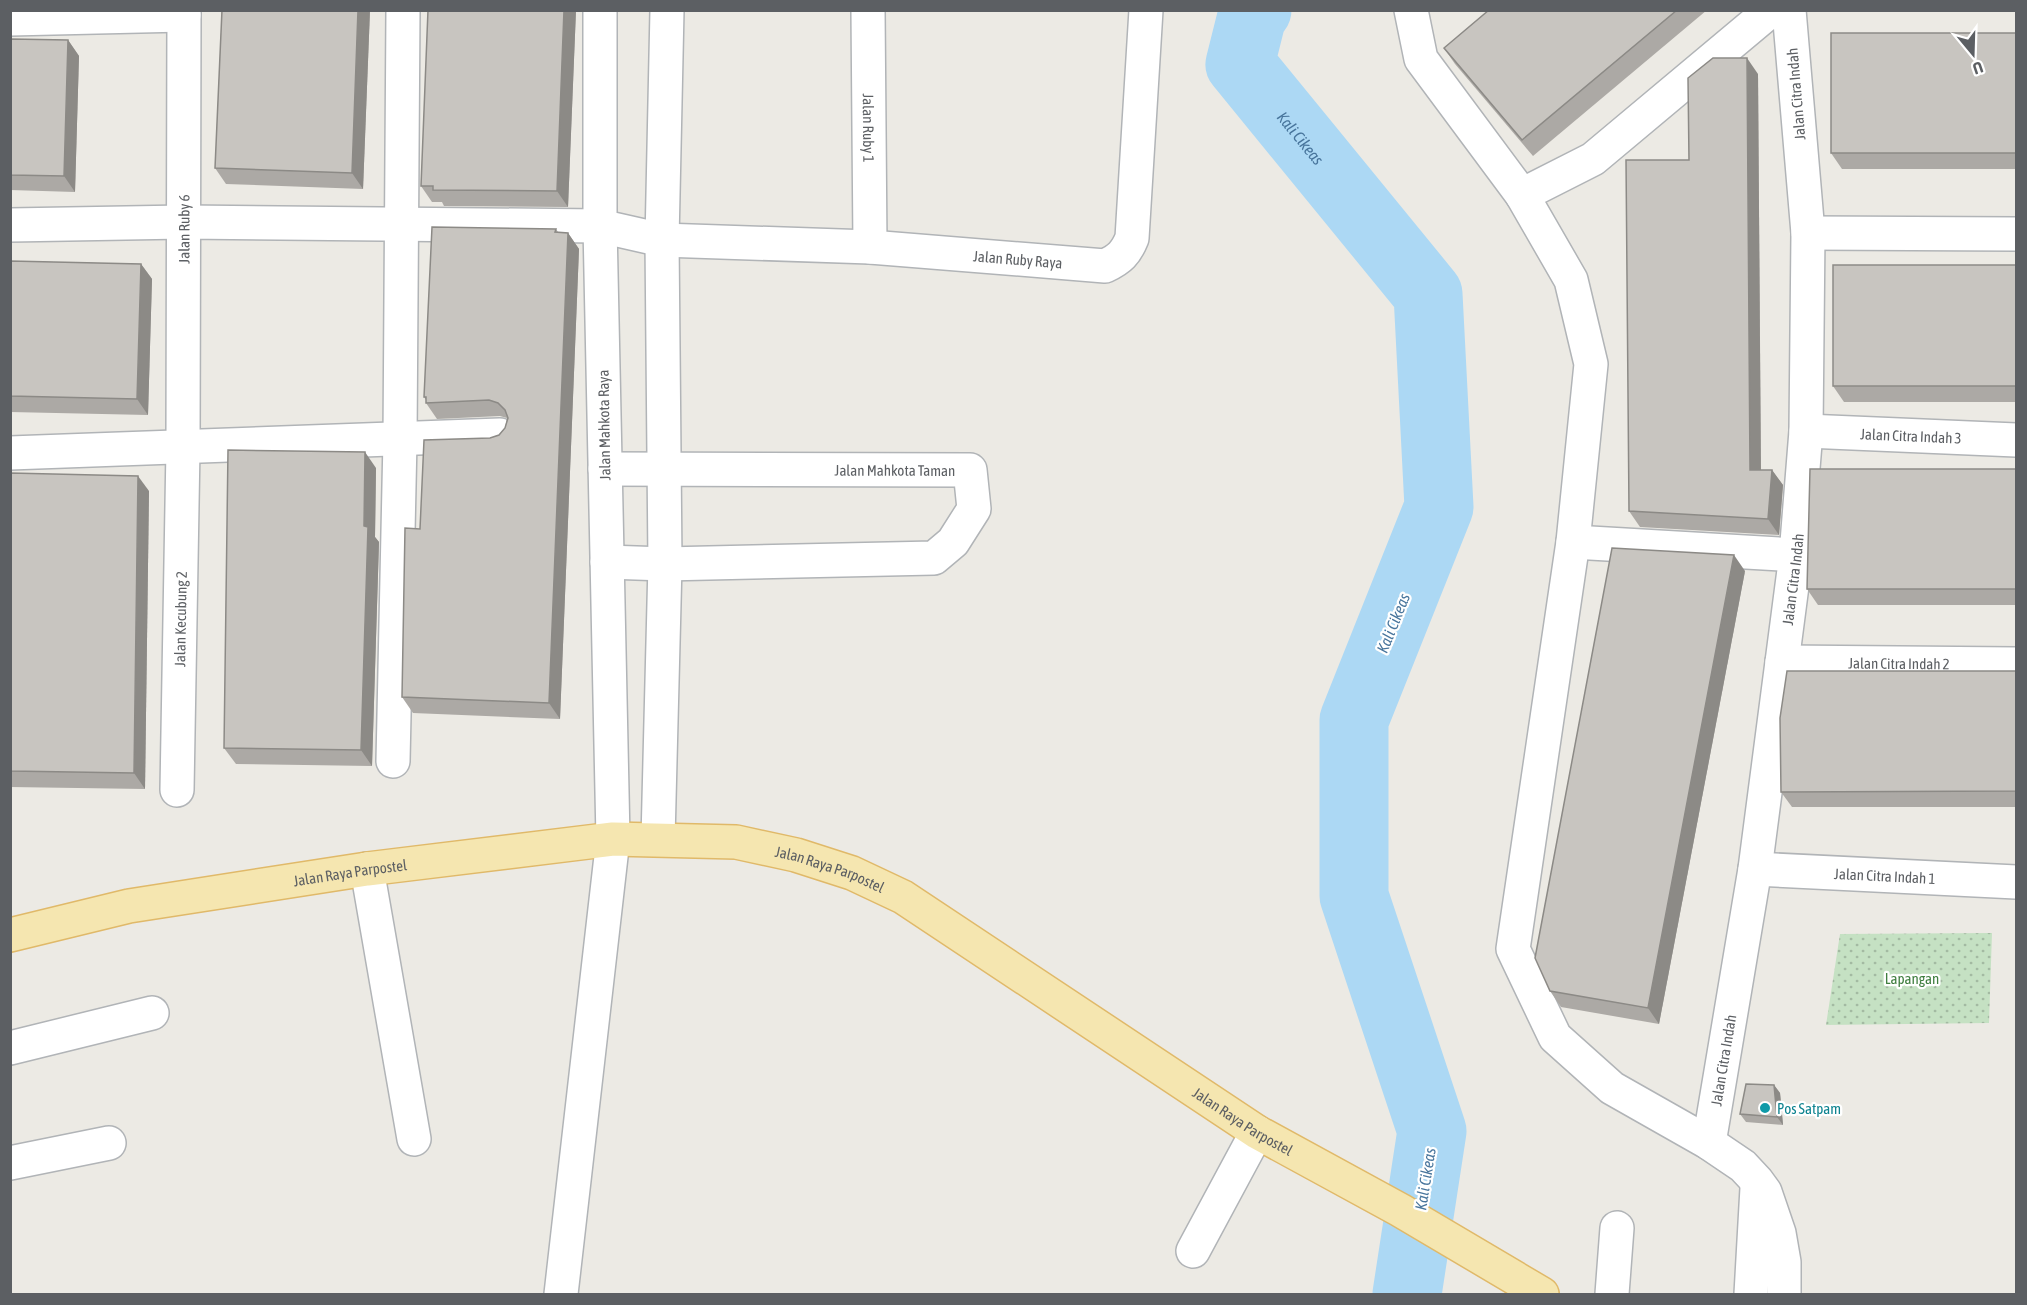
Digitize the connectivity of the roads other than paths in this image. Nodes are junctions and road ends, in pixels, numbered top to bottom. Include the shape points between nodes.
1 (403, 10) edge
2 (600, 10) edge
3 (668, 10) edge
4 (868, 10) edge
5 (1146, 10) edge
6 (1411, 10) edge
7 (1771, 10) edge
8 (1790, 10) edge
9 (184, 13) edge
10 (10, 19) edge
11 (1522, 195) junction
12 (183, 222) junction
13 (402, 223) junction
14 (10, 225) edge
15 (600, 226) junction
16 (1808, 233) junction
17 (2016, 234) edge
18 (662, 240) junction
19 (870, 247) junction
20 (1806, 431) junction
21 (500, 435) edge
22 (400, 440) junction
23 (2016, 440) edge
24 (183, 448) junction
25 (10, 453) edge
26 (605, 469) junction
27 (665, 470) junction
28 (1573, 542) junction
29 (1796, 555) junction
30 (607, 562) junction
31 (665, 564) junction
32 (1782, 662) junction
33 (2016, 664) edge
34 (393, 761) dead end
35 (177, 790) dead end
36 (613, 839) junction
37 (658, 839) junction
38 (367, 869) junction
39 (1755, 869) junction
40 (2016, 882) edge
41 (10, 935) edge
42 (152, 1013) dead end
43 (10, 1048) edge
44 (1257, 1132) junction
45 (414, 1139) dead end
46 (109, 1143) dead end
47 (1709, 1143) junction
48 (10, 1163) edge
49 (1757, 1181) junction
50 (1617, 1228) dead end
51 (1193, 1251) dead end
52 (561, 1294) edge
53 (1542, 1294) edge
54 (1612, 1294) edge
55 (1751, 1294) edge
56 (1784, 1294) edge

1 - 13 street
2 - 15 street, Jalan Mahkota Raya
3 - 18 street
4 - 19 street, Jalan Ruby 1
5 - 19 street, Jalan Ruby Raya via 1132,238 1119,260 1105,266
6 - 11 street via 1421,59
7 - 11 street via 1593,159
8 - 16 street, Jalan Citra Indah
9 - 10 street
9 - 12 street, Jalan Ruby 6
11 - 28 street via 1571,280 1591,364
12 - 13 street, Jalan Ruby Raya
12 - 14 street, Jalan Ruby Raya
12 - 24 street, Jalan Ruby 6
13 - 15 street, Jalan Ruby Raya
13 - 22 street
15 - 18 street, Jalan Ruby Raya
15 - 26 street, Jalan Mahkota Raya
16 - 17 street
16 - 20 street, Jalan Citra Indah
18 - 19 street, Jalan Ruby Raya
18 - 27 street
20 - 23 street, Jalan Citra Indah 3
20 - 29 street, Jalan Citra Indah
21 - 22 street
22 - 24 street
22 - 34 street
24 - 25 street
24 - 35 street, Jalan Kecubung 2
26 - 27 street, Jalan Mahkota Taman
26 - 30 street, Jalan Mahkota Raya
27 - 31 street
27 - 31 street, Jalan Mahkota Taman via 970,470 974,509 953,542 934,558
28 - 29 street
28 - 47 street via 1513,949 1555,1036 1612,1088
29 - 32 street, Jalan Citra Indah
30 - 31 street, Jalan Mahkota Taman
30 - 36 street, Jalan Mahkota Raya
31 - 37 street
32 - 33 street, Jalan Citra Indah 2
32 - 39 street, Jalan Citra Indah
36 - 37 main road, Jalan Raya Parpostel
36 - 38 main road, Jalan Raya Parpostel
36 - 52 street, Jalan Mahkota Raya
37 - 44 main road, Jalan Raya Parpostel via 736,842 796,855 852,873 903,897
38 - 41 main road, Jalan Raya Parpostel via 129,906
38 - 45 street
39 - 40 street, Jalan Citra Indah 1
39 - 47 street, Jalan Citra Indah
42 - 43 street
44 - 51 street
44 - 53 main road, Jalan Raya Parpostel
46 - 48 street
47 - 49 street via 1743,1166
49 - 55 street
49 - 56 street via 1765,1192 1779,1233
50 - 54 street

